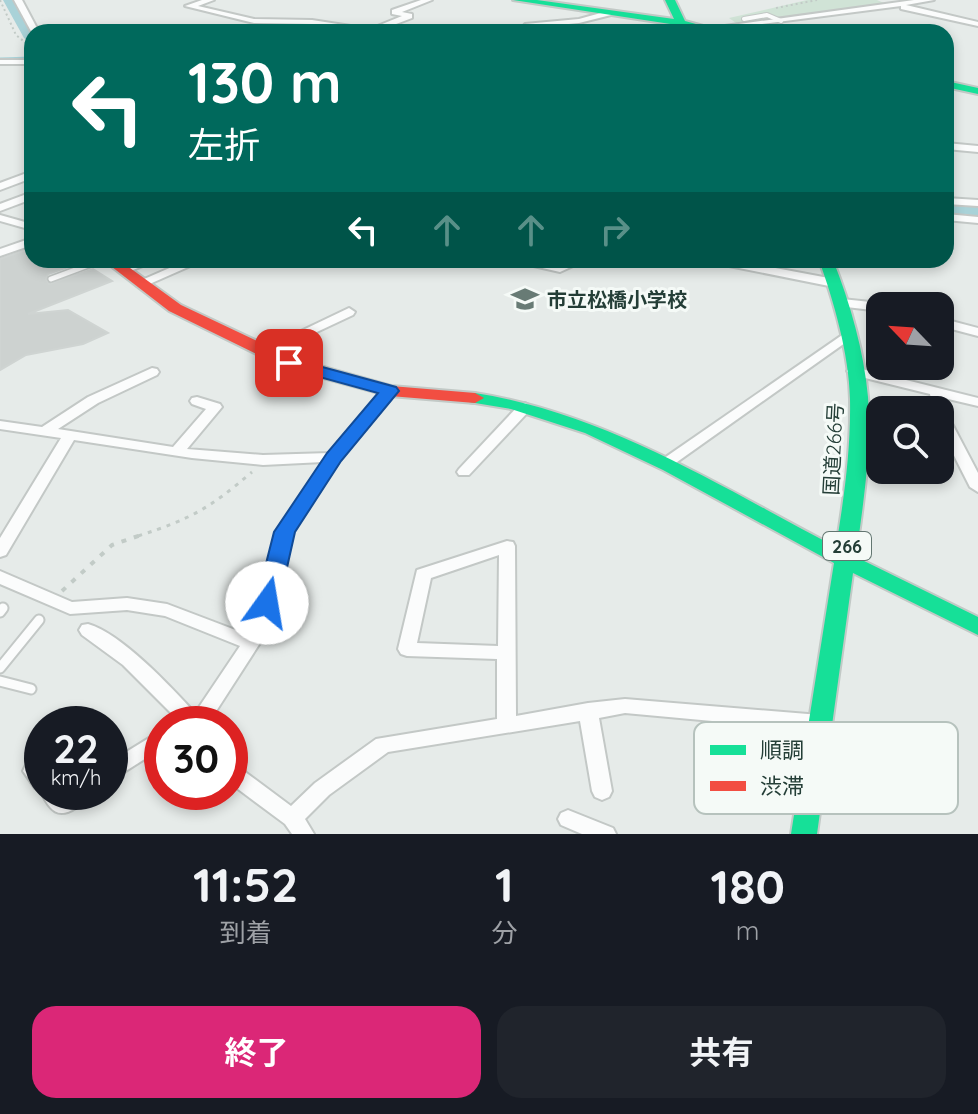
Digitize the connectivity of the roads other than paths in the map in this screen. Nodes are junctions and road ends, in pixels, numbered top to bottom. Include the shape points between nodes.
1 (18, 0) edge
2 (210, 0) edge
3 (428, 0) edge
4 (518, 0) edge
5 (670, 0) edge
6 (880, 0) edge
7 (930, 0) edge
8 (892, 4) junction
9 (608, 13) junction
10 (744, 19) dead end
11 (781, 21) junction
12 (31, 24) edge
13 (323, 24) edge
14 (389, 24) edge
15 (547, 24) edge
16 (667, 24) edge
17 (682, 24) edge
18 (761, 24) edge
19 (978, 24) edge
20 (0, 62) edge
21 (24, 62) edge
22 (954, 86) edge
23 (978, 91) edge
24 (954, 147) edge
25 (978, 149) edge
26 (24, 177) edge
27 (0, 187) edge
28 (24, 198) edge
29 (954, 202) edge
30 (978, 203) edge
31 (0, 208) edge
32 (0, 218) edge
33 (954, 218) edge
34 (978, 220) edge
35 (24, 225) edge
36 (24, 244) edge
37 (0, 253) edge
38 (81, 268) edge
39 (121, 268) edge
40 (178, 268) edge
41 (756, 268) edge
42 (829, 268) edge
43 (51, 279) dead end
44 (141, 283) junction
45 (834, 283) junction
46 (842, 303) junction
47 (866, 306) edge
48 (349, 312) dead end
49 (954, 326) edge
50 (978, 332) edge
51 (848, 335) junction
52 (265, 351) junction
53 (854, 371) junction
54 (152, 372) dead end
55 (936, 390) junction
56 (390, 391) junction
57 (197, 401) dead end
58 (978, 402) edge
59 (525, 407) junction
60 (0, 425) edge
61 (47, 430) junction
62 (70, 435) junction
63 (177, 451) junction
64 (334, 457) junction
65 (665, 464) junction
66 (464, 472) dead end
67 (978, 487) edge
68 (0, 551) edge
69 (845, 561) junction
70 (0, 577) edge
71 (39, 620) dead end
72 (978, 627) edge
73 (88, 630) dead end
74 (251, 643) junction
75 (506, 653) junction
76 (0, 668) edge
77 (0, 681) edge
78 (31, 689) dead end
79 (178, 706) edge
80 (205, 706) edge
81 (588, 710) junction
82 (809, 722) edge
83 (820, 722) edge
84 (506, 723) junction
85 (248, 786) edge
86 (602, 791) dead end
87 (807, 814) edge
88 (568, 819) dead end
89 (298, 826) edge
90 (606, 834) edge
91 (804, 834) edge

1 - 12 street
2 - 13 street via 189,6 254,21
3 - 14 street via 395,12 409,16
4 - 9 main road
5 - 17 main road
6 - 8 street
7 - 8 street
8 - 11 street
8 - 19 street
9 - 15 street
9 - 16 main road
10 - 11 lane via 767,15
11 - 18 street
20 - 21 street
22 - 23 main road
24 - 25 street
26 - 27 street
28 - 31 street
29 - 30 street
32 - 35 street
33 - 34 street
36 - 37 street
38 - 43 lane
39 - 44 main road
40 - 44 street
41 - 45 street
42 - 45 main road, 国道266号 / 266
44 - 52 main road via 175,308
45 - 46 main road, 国道266号 / 266
46 - 47 street
46 - 51 main road, 国道266号 / 266
48 - 52 street
49 - 50 street
51 - 53 main road, 国道266号 / 266
51 - 65 street
52 - 56 main road via 289,363
53 - 55 street
53 - 69 main road, 国道266号 / 266 via 859,396 857,477
54 - 61 street via 93,400
55 - 58 street
55 - 67 street via 941,416
56 - 59 main road
56 - 64 street
57 - 63 street via 215,407
59 - 65 main road
59 - 66 street
60 - 61 street
61 - 62 street
62 - 63 street
62 - 68 street
63 - 64 street via 263,460
64 - 74 street via 285,532
65 - 69 main road
69 - 72 main road
69 - 83 main road, 国道266号 / 266
70 - 74 street via 70,608 127,604 167,610
71 - 76 lane
73 - 79 street
74 - 80 street
75 - 75 street via 507,546 423,574 407,649
75 - 84 street
77 - 78 lane
81 - 82 street via 625,706
81 - 84 street
81 - 86 street
84 - 89 street via 383,745 322,789
85 - 89 street
87 - 91 main road, 国道266号 / 266
88 - 90 street

